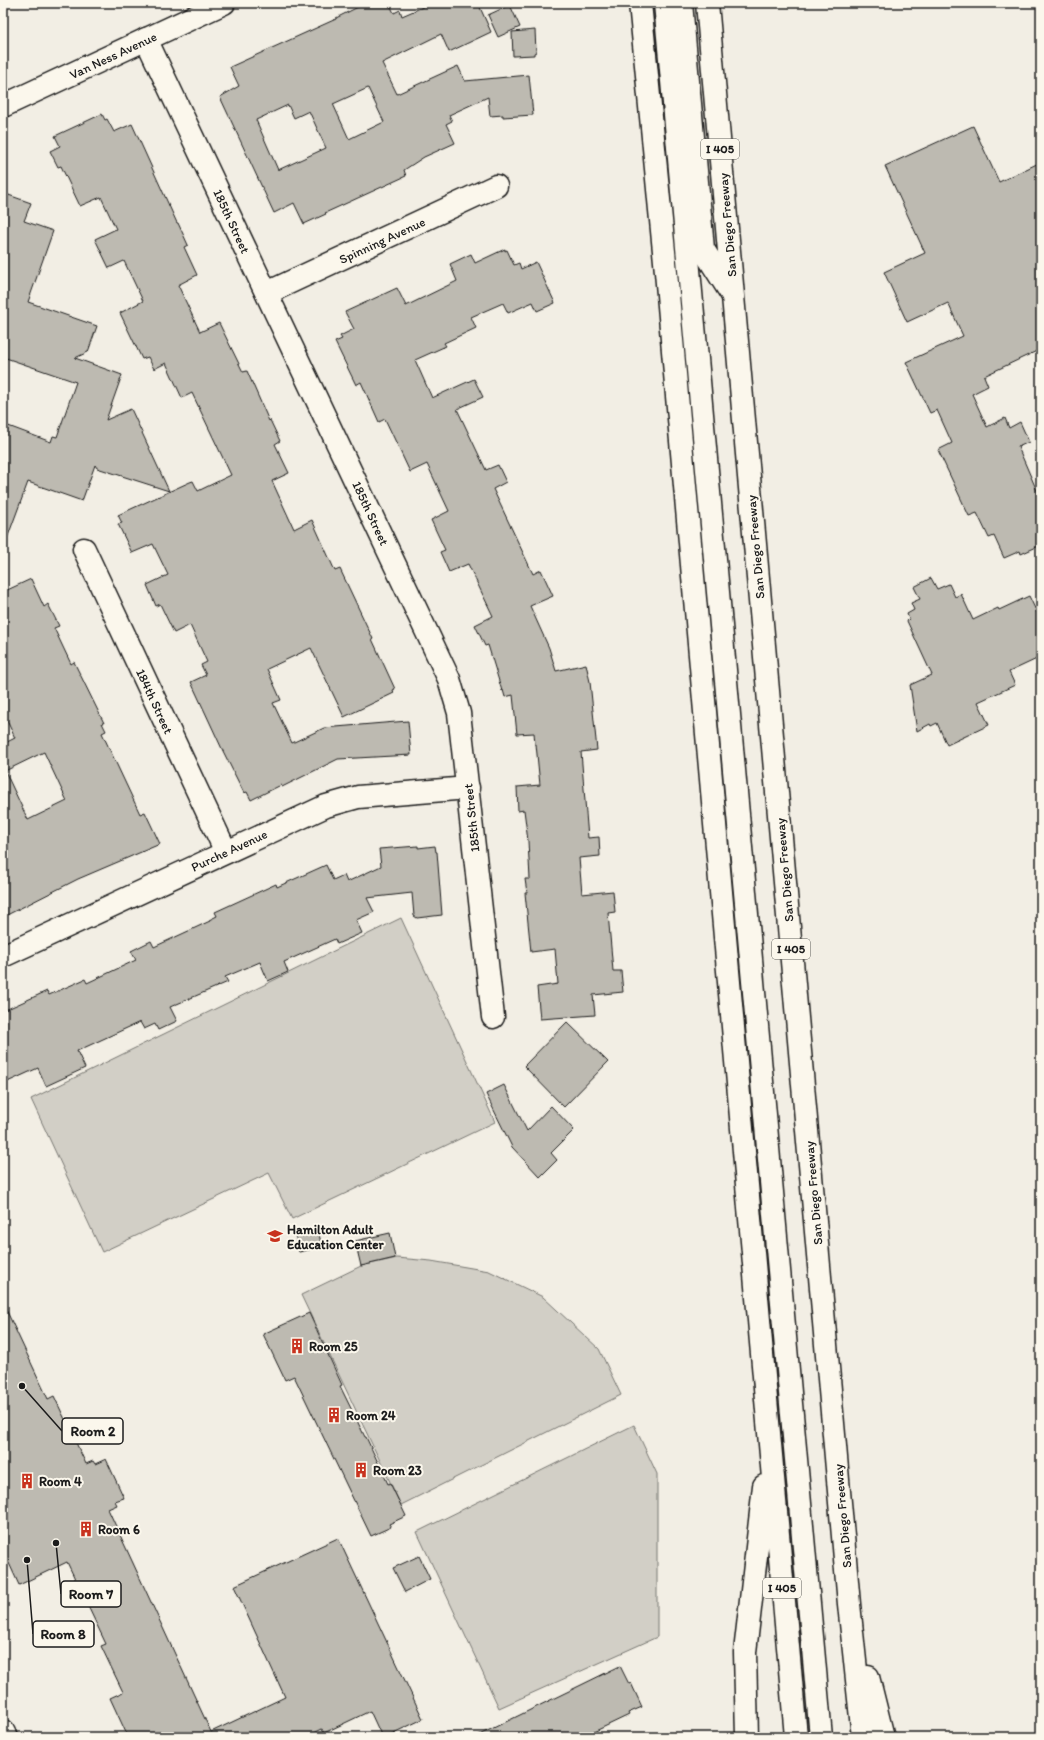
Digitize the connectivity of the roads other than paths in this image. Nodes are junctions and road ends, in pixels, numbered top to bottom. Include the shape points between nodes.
1 (224, 3) edge
2 (640, 3) edge
3 (664, 3) edge
4 (681, 3) edge
5 (707, 3) edge
6 (146, 39) junction
7 (3, 106) edge
8 (496, 186) dead end
9 (267, 293) junction
10 (733, 295) junction
11 (84, 549) dead end
12 (468, 788) junction
13 (226, 852) junction
14 (3, 956) edge
15 (493, 1018) dead end
16 (769, 1439) junction
17 (849, 1604) junction
18 (3, 1731) edge
19 (6, 1737) edge
20 (747, 1737) edge
21 (796, 1737) edge
22 (822, 1737) edge
23 (863, 1737) edge
24 (883, 1737) edge

1 - 6 main road, Van Ness Avenue
2 - 16 main road, I 405
3 - 22 main road
4 - 10 main road via 703,249
5 - 10 main road, San Diego Freeway / I 405
6 - 7 main road, Van Ness Avenue
6 - 9 main road, 185th Street
8 - 9 main road, Spinning Avenue
9 - 12 main road, 185th Street via 449,679 459,713
10 - 17 main road, San Diego Freeway / I 405
11 - 13 main road, 184th Street
12 - 13 main road, Purche Avenue via 358,797 326,806
12 - 15 main road, 185th Street
13 - 14 main road, Purche Avenue
16 - 20 main road via 746,1652
16 - 21 main road, I 405
17 - 23 main road, San Diego Freeway / I 405
17 - 24 main road
18 - 19 main road

